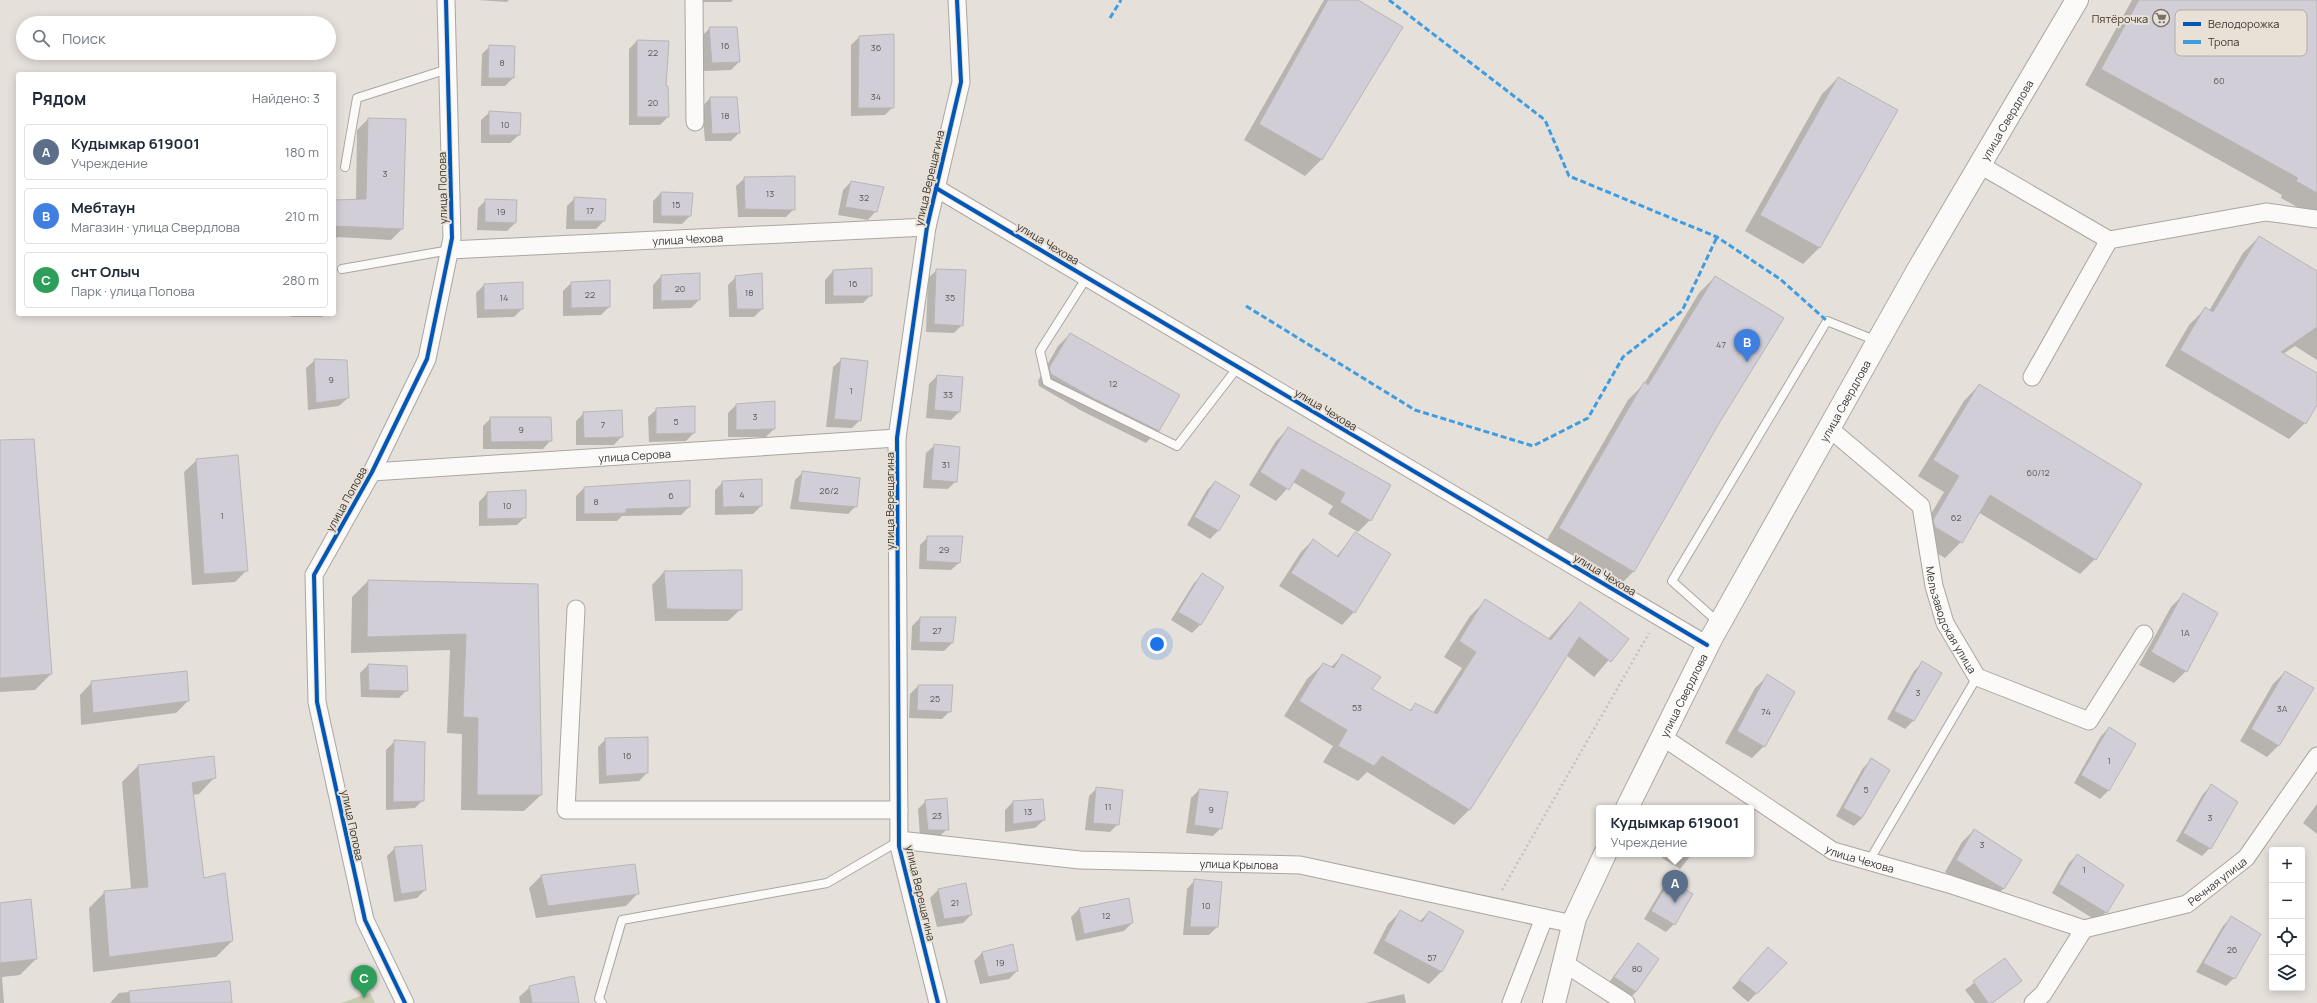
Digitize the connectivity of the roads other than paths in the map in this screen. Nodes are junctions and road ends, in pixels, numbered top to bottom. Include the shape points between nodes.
1 (446, 0) edge
2 (694, 0) edge
3 (957, 0) edge
4 (2077, 0) edge
5 (448, 69) junction
6 (695, 122) dead end
7 (1980, 165) junction
8 (345, 167) dead end
9 (936, 188) junction
10 (2317, 219) edge
11 (927, 227) junction
12 (2109, 240) junction
13 (450, 250) junction
14 (342, 270) dead end
15 (1087, 277) junction
16 (1878, 342) junction
17 (1238, 367) junction
18 (2032, 377) dead end
19 (1830, 429) junction
20 (898, 438) junction
21 (372, 472) junction
22 (576, 609) dead end
23 (1719, 624) junction
24 (2144, 634) dead end
25 (1708, 645) junction
26 (1977, 677) junction
27 (1662, 736) junction
28 (2317, 756) edge
29 (1628, 805) edge
30 (899, 810) junction
31 (899, 840) junction
32 (1604, 857) edge
33 (1869, 861) junction
34 (1544, 918) junction
35 (1573, 924) junction
36 (2084, 928) junction
37 (1564, 963) junction
38 (405, 1003) edge
39 (602, 1003) edge
40 (938, 1003) edge
41 (1511, 1003) edge
42 (1554, 1003) edge
43 (1626, 1003) edge
44 (2033, 1003) edge

1 - 5 street, улица Попова
2 - 6 street
3 - 9 street, улица Верещагина via 961,82
4 - 7 main road, улица Свердлова
5 - 8 lane via 357,98
5 - 13 street, улица Попова via 452,238
7 - 12 street
7 - 16 main road, улица Свердлова
9 - 11 street, улица Верещагина
9 - 15 street, улица Чехова
10 - 12 street via 2266,212
11 - 13 street, улица Чехова
11 - 20 street, улица Верещагина
12 - 18 street
13 - 14 lane
13 - 21 street, улица Попова via 427,359
15 - 17 street, улица Чехова
15 - 17 lane via 1040,351 1047,382 1177,446
16 - 19 main road, улица Свердлова
16 - 23 lane via 1827,321 1672,581
17 - 25 street, улица Чехова
19 - 23 main road, улица Свердлова
19 - 26 street, Мельзаводская улица via 1921,506 1934,586 1945,623
20 - 21 street, улица Серова
20 - 30 street, улица Верещагина
21 - 38 street, улица Попова via 314,575 317,702 365,920
22 - 30 street via 566,810
23 - 25 main road, улица Свердлова
24 - 26 street, Мельзаводская улица via 2089,721
25 - 27 main road, улица Свердлова
26 - 33 lane
27 - 29 main road, улица Свердлова
27 - 33 street, улица Чехова via 1833,851
28 - 36 street, Речная улица via 2246,858 2187,904
30 - 31 street, улица Верещагина
31 - 34 street, улица Крылова via 1080,860 1300,865
31 - 39 lane via 827,883 622,920 598,999
31 - 40 street, улица Верещагина
32 - 35 main road
33 - 36 street, улица Чехова
34 - 35 street, улица Крылова
34 - 41 street
35 - 37 main road
36 - 44 street via 2043,994
37 - 42 main road
37 - 43 street

